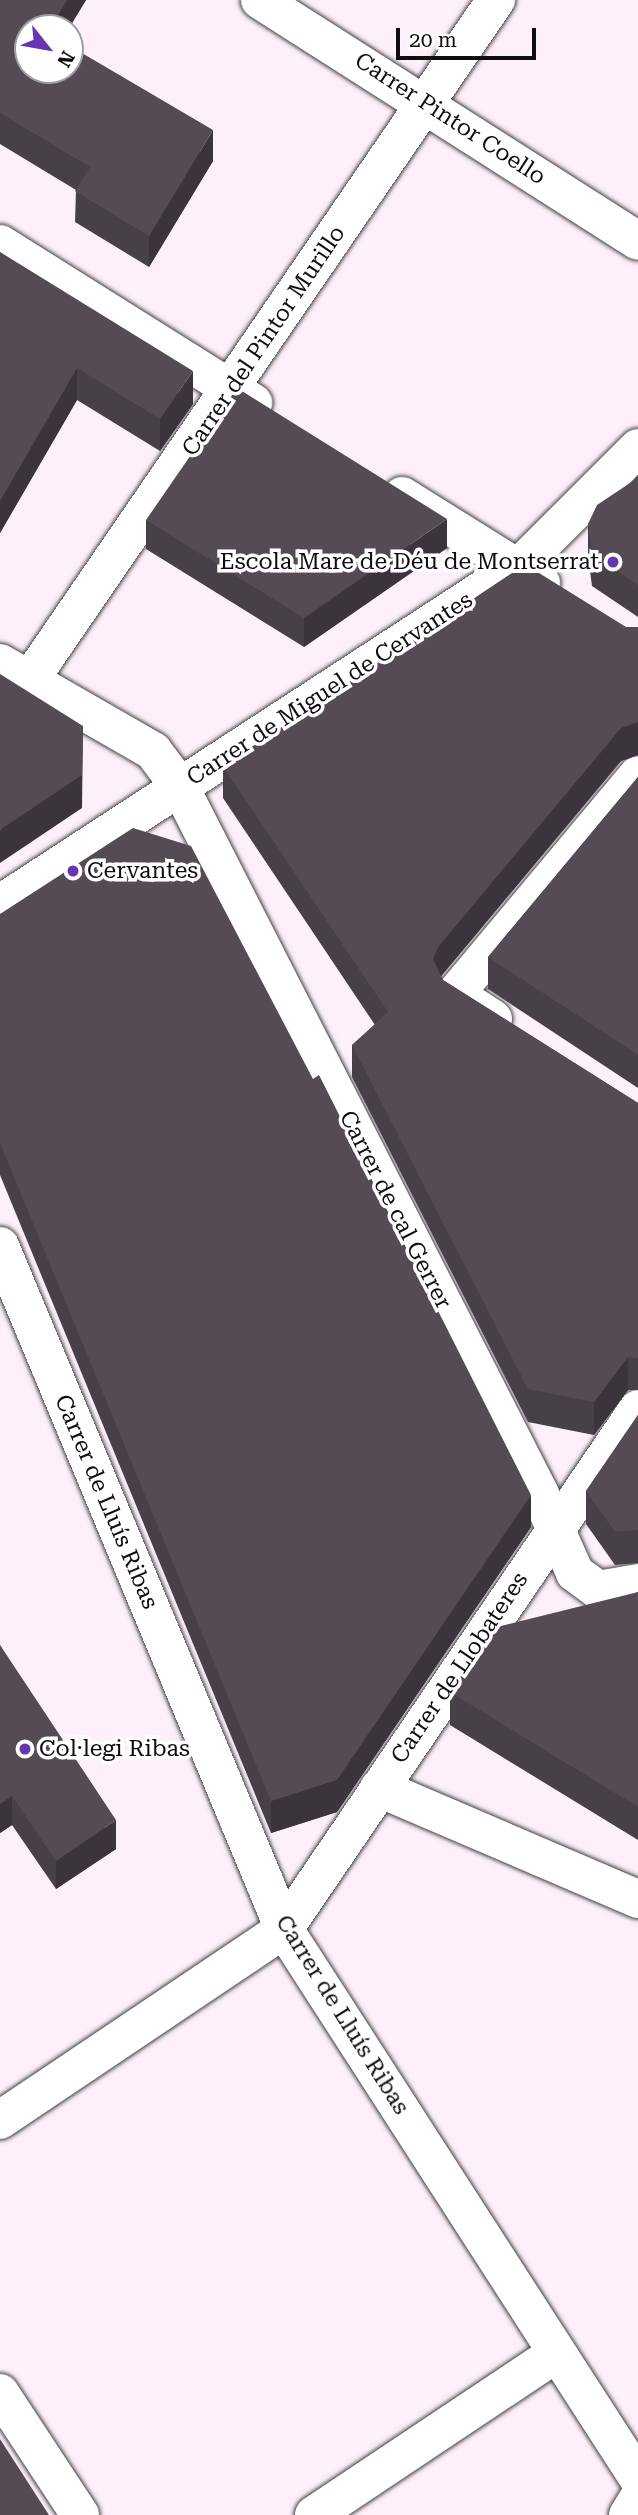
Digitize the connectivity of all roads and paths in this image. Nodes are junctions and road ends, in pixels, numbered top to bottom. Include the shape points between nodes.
1 (260, 0) edge
2 (496, 0) edge
3 (426, 103) junction
4 (638, 241) edge
5 (0, 244) edge
6 (232, 389) junction
7 (279, 419) edge
8 (638, 448) edge
9 (373, 478) edge
10 (516, 568) junction
11 (571, 601) edge
12 (14, 672) edge
13 (638, 775) edge
14 (180, 787) junction
15 (0, 904) edge
16 (524, 1039) edge
17 (0, 1246) edge
18 (638, 1409) edge
19 (556, 1528) junction
20 (638, 1583) edge
21 (379, 1788) junction
22 (638, 1899) edge
23 (284, 1928) junction
24 (0, 2120) edge
25 (557, 2353) junction
26 (0, 2393) edge
27 (638, 2478) edge
28 (638, 2499) edge
29 (80, 2515) edge
30 (314, 2515) edge
31 (628, 2515) edge

1 - 3 street, Carrer Pintor Coello
2 - 3 street, Carrer del Pintor Murillo
3 - 4 street, Carrer Pintor Coello
3 - 6 street, Carrer del Pintor Murillo
5 - 6 street
6 - 7 street
6 - 12 street, Carrer del Pintor Murillo
8 - 10 street, Carrer de Miguel de Cervantes
9 - 10 street
10 - 11 street
10 - 14 street, Carrer de Miguel de Cervantes
12 - 14 street, Carrer de cal Gerrer via 153,751
13 - 16 street via 455,994
14 - 15 street, Carrer de Miguel de Cervantes
14 - 19 street, Carrer de cal Gerrer
17 - 23 street, Carrer de Lluís Ribas
18 - 19 street, Carrer de Llobateres
19 - 20 street, Carrer de cal Gerrer via 575,1573 598,1590
19 - 21 street, Carrer de Llobateres
21 - 22 street
21 - 23 street, Carrer de Llobateres
23 - 24 street
23 - 25 street, Carrer de Lluís Ribas
25 - 27 street, Carrer de Lluís Ribas
25 - 30 street
26 - 29 street
28 - 31 street

